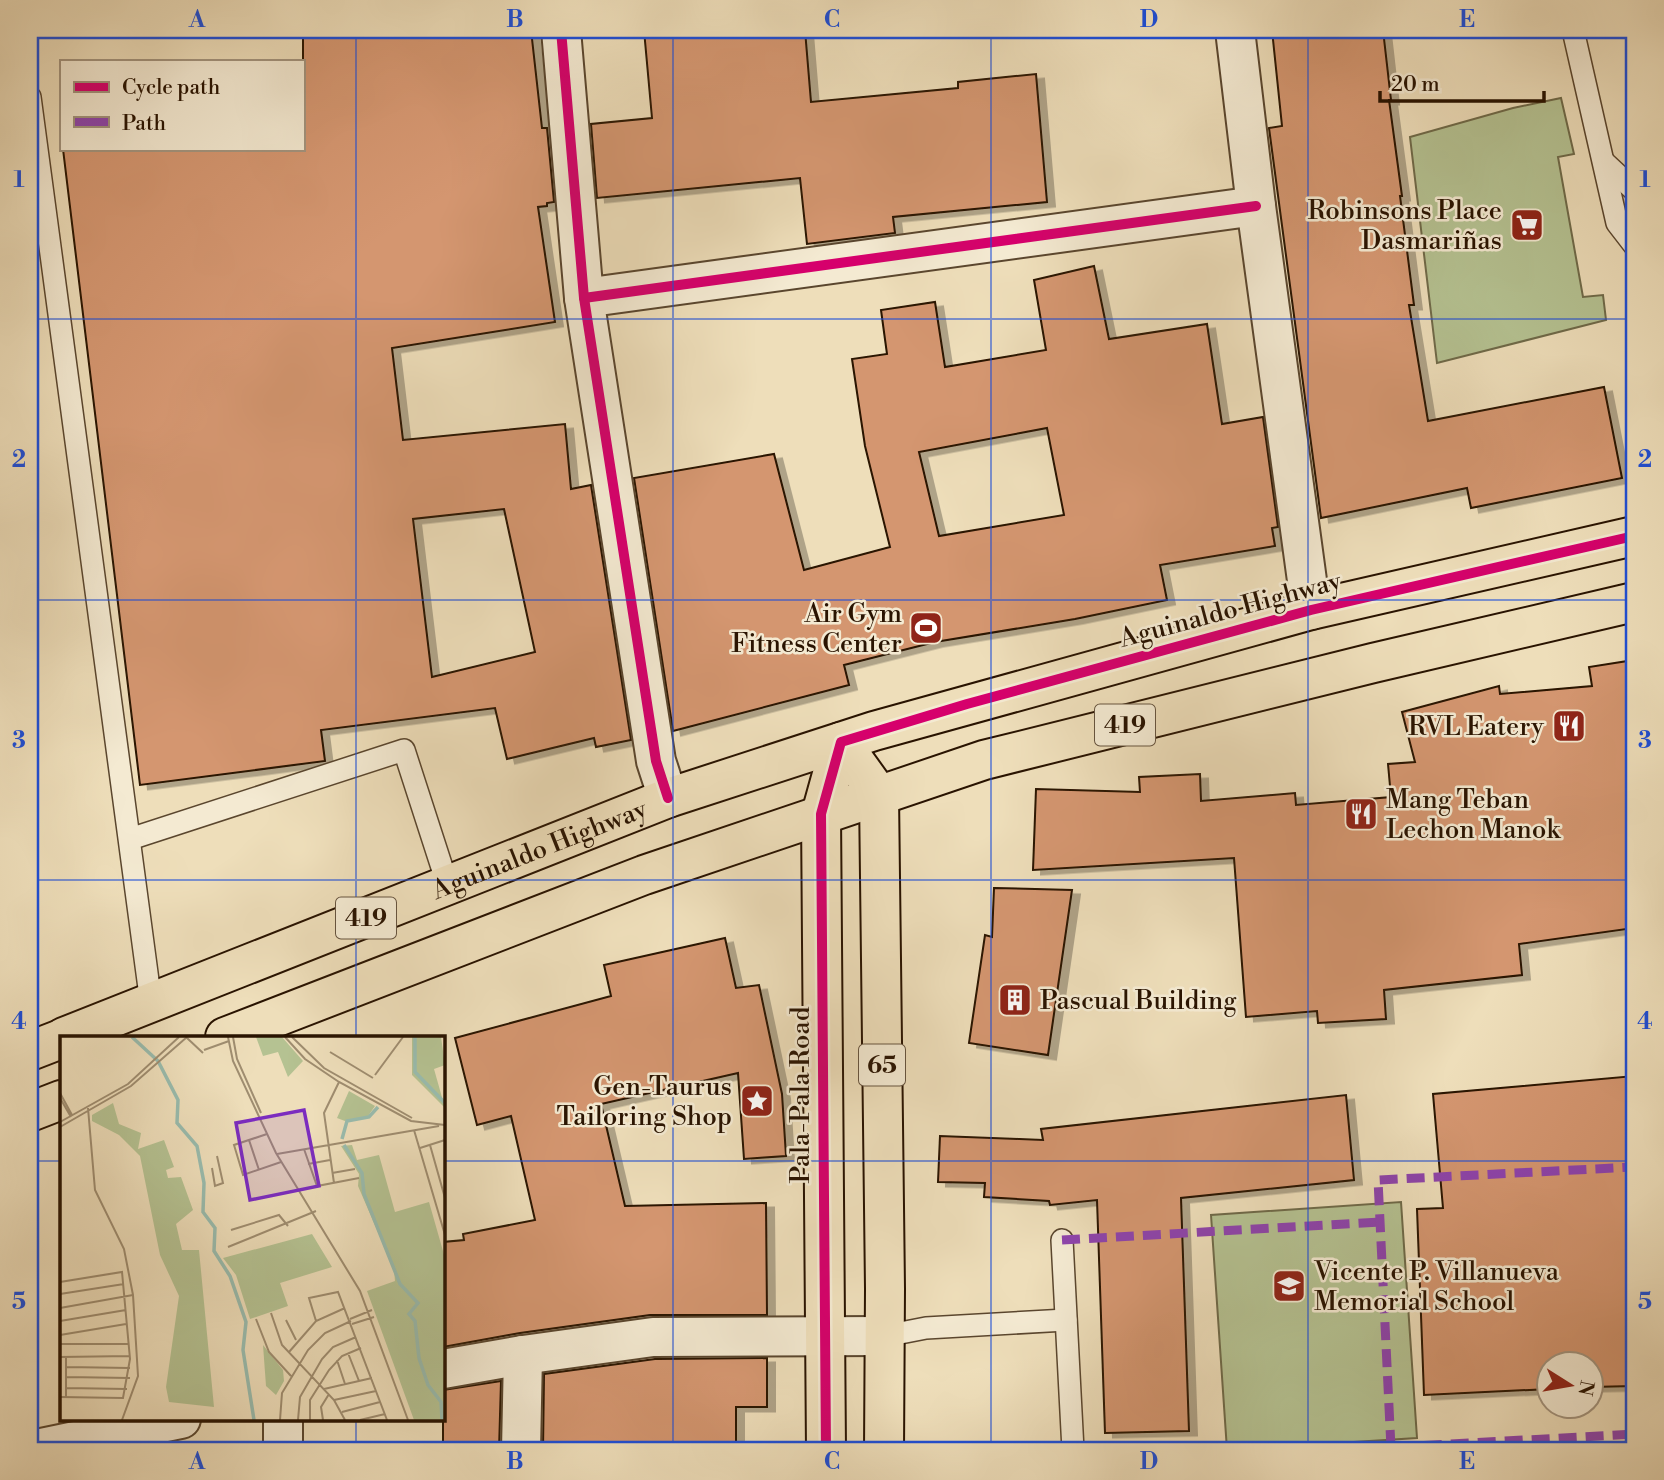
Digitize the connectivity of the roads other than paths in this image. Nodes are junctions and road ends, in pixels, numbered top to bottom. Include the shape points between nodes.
1 (561, 30) edge
2 (1236, 30) edge
3 (1573, 30) edge
4 (30, 97) edge
5 (1605, 163) junction
6 (1634, 190) edge
7 (1256, 206) junction
8 (1634, 245) edge
9 (584, 298) junction
10 (1634, 536) edge
11 (1634, 602) edge
12 (1311, 610) junction
13 (841, 742) junction
14 (879, 795) junction
15 (668, 798) junction
16 (821, 814) junction
17 (130, 839) junction
18 (448, 886) junction
19 (151, 1003) junction
20 (68, 1036) edge
21 (228, 1036) edge
22 (60, 1039) edge
23 (30, 1051) edge
24 (60, 1100) edge
25 (30, 1112) edge
26 (1062, 1240) dead end
27 (1066, 1320) junction
28 (825, 1335) junction
29 (885, 1336) junction
30 (523, 1355) junction
31 (444, 1369) edge
32 (176, 1420) edge
33 (284, 1420) edge
34 (31, 1450) edge
35 (283, 1450) edge
36 (521, 1450) edge
37 (826, 1450) edge
38 (884, 1450) edge
39 (1073, 1450) edge

1 - 9 street
2 - 7 street
3 - 5 lane
4 - 17 lane
5 - 6 lane
5 - 8 lane via 1618,223
7 - 9 street
7 - 12 street
9 - 15 street via 656,761
10 - 12 main road, Aguinaldo Highway / 419
11 - 14 main road, 419 via 984,760
12 - 13 main road, Aguinaldo Highway / 419
13 - 14 main road
13 - 15 main road, Aguinaldo Highway / 419
13 - 16 main road, Pala-Pala Road / 65
14 - 16 main road, 419
14 - 29 main road, 65
15 - 18 main road, Aguinaldo Highway / 419
16 - 21 main road, 419 via 644,875
16 - 28 main road, Pala-Pala Road / 65
17 - 18 lane via 404,750
17 - 19 lane
18 - 19 main road, Aguinaldo Highway / 419
19 - 20 main road, Aguinaldo Highway / 419
22 - 23 main road, Aguinaldo Highway / 419
24 - 25 main road
26 - 27 lane
27 - 29 lane via 926,1328
27 - 39 lane
28 - 29 street
28 - 30 street via 653,1338
28 - 37 main road, Pala-Pala Road / 65
29 - 38 main road, 65
30 - 31 street
30 - 36 street
32 - 34 street
33 - 35 street

